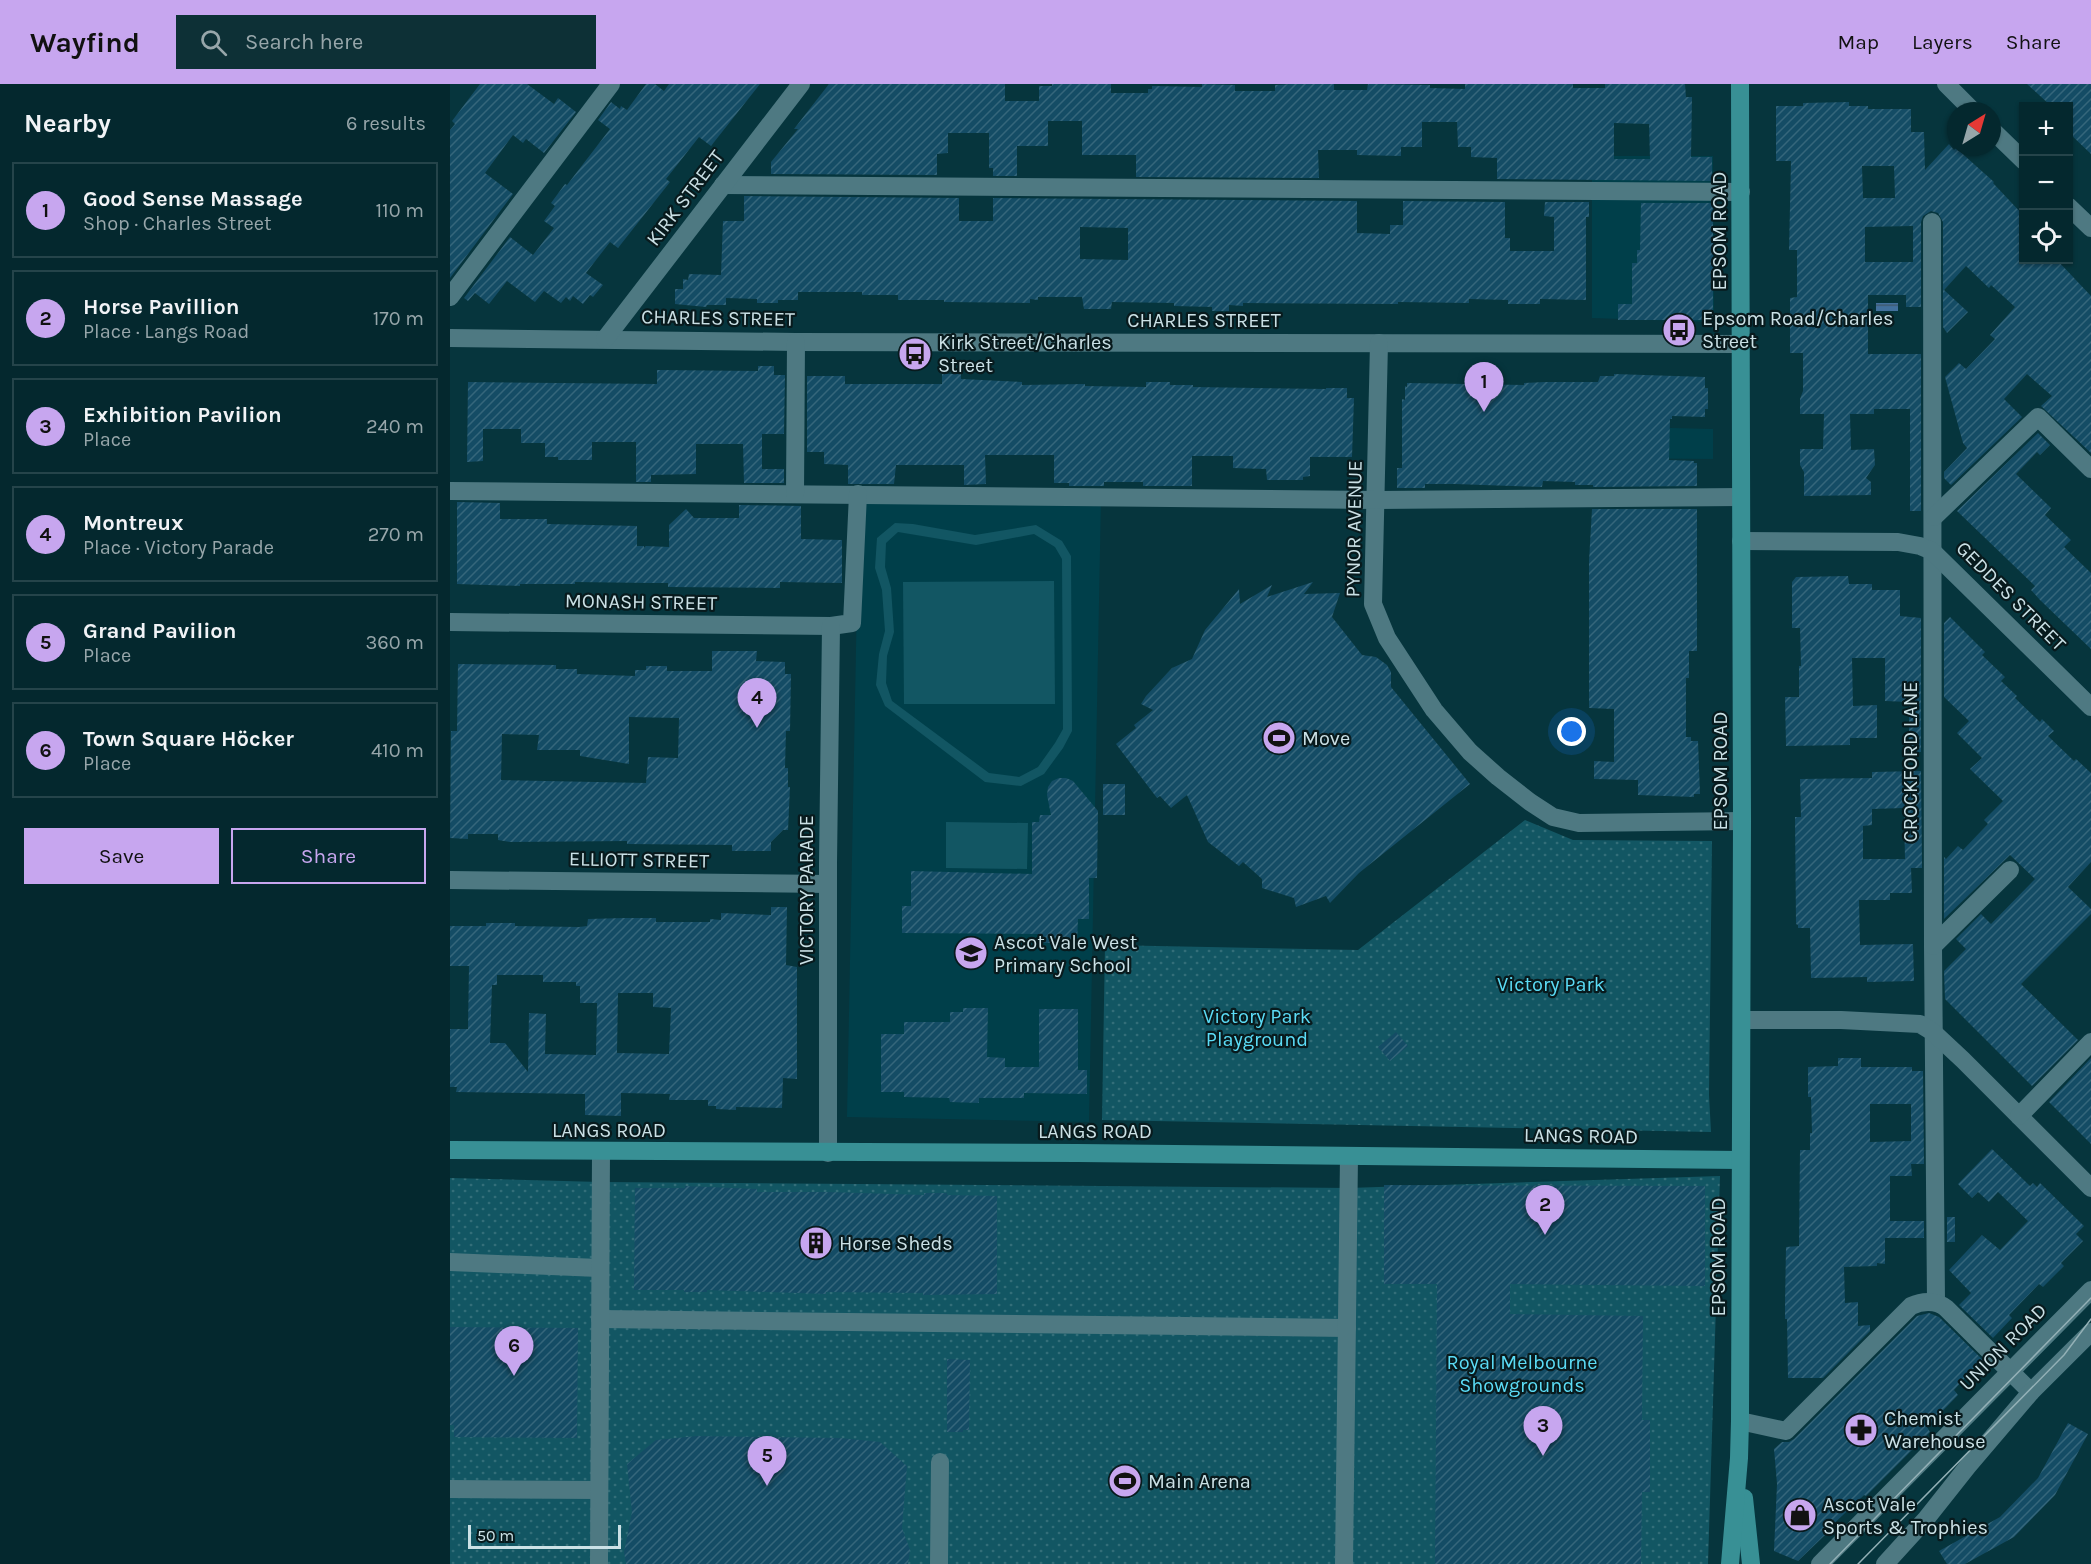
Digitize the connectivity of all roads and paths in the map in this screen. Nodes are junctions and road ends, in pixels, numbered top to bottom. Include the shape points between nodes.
1 (611, 84) edge
2 (801, 84) edge
3 (1740, 84) edge
4 (1946, 84) edge
5 (1964, 102) edge
6 (2001, 139) edge
7 (2019, 156) edge
8 (723, 185) junction
9 (1741, 192) junction
10 (2072, 210) edge
11 (1932, 222) dead end
12 (2091, 228) edge
13 (450, 297) edge
14 (450, 338) edge
15 (605, 339) junction
16 (796, 342) junction
17 (1379, 342) junction
18 (1741, 344) junction
19 (2091, 469) edge
20 (450, 491) edge
21 (795, 494) junction
22 (858, 494) junction
23 (1741, 497) junction
24 (1377, 500) junction
25 (1934, 517) junction
26 (1741, 541) junction
27 (1932, 551) junction
28 (450, 622) edge
29 (831, 626) junction
30 (2091, 707) edge
31 (1743, 821) junction
32 (2010, 870) dead end
33 (450, 880) edge
34 (828, 884) junction
35 (1933, 946) junction
36 (1742, 1020) junction
37 (1933, 1032) junction
38 (2091, 1042) edge
39 (2019, 1116) junction
40 (450, 1150) edge
41 (601, 1152) junction
42 (828, 1153) junction
43 (1349, 1156) junction
44 (1740, 1161) junction
45 (2091, 1188) edge
46 (450, 1262) edge
47 (599, 1268) junction
48 (2091, 1290) edge
49 (1936, 1302) junction
50 (600, 1319) junction
51 (1347, 1328) junction
52 (2091, 1332) edge
53 (2011, 1371) junction
54 (2031, 1392) junction
55 (1740, 1420) junction
56 (1739, 1458) junction
57 (940, 1462) dead end
58 (450, 1489) edge
59 (599, 1490) junction
60 (599, 1564) edge
61 (939, 1564) edge
62 (1344, 1564) edge
63 (1730, 1564) edge
64 (1751, 1564) edge
65 (1820, 1564) edge
66 (1885, 1564) edge

1 - 13 street
2 - 8 street, KIRK STREET
3 - 9 main road, EPSOM ROAD
4 - 5 street
6 - 7 street
8 - 9 street
8 - 15 street, KIRK STREET
9 - 18 main road, EPSOM ROAD
10 - 12 street
11 - 25 street, CROCKFORD LANE
14 - 15 street, CHARLES STREET
15 - 16 street, CHARLES STREET
16 - 17 street, CHARLES STREET
16 - 21 street
17 - 18 street, CHARLES STREET
17 - 24 street, PYNOR AVENUE
18 - 23 main road, EPSOM ROAD
19 - 25 street via 2038,417
20 - 21 street
21 - 22 street
22 - 24 street
22 - 29 street via 852,623
23 - 24 street
23 - 26 main road, EPSOM ROAD
24 - 31 street, PYNOR AVENUE via 1373,604 1387,638 1434,710 1498,777 1553,817 1579,823
25 - 27 street, CROCKFORD LANE
26 - 27 street, GEDDES STREET via 1898,542
26 - 31 main road, EPSOM ROAD
27 - 30 street, GEDDES STREET
27 - 35 street, CROCKFORD LANE
28 - 29 street, MONASH STREET
29 - 34 street, VICTORY PARADE
31 - 36 main road, EPSOM ROAD
32 - 35 street
33 - 34 street, ELLIOTT STREET
34 - 42 street, VICTORY PARADE
35 - 37 street, CROCKFORD LANE
36 - 37 street via 1914,1023
36 - 44 main road, EPSOM ROAD
37 - 39 street
37 - 49 street, CROCKFORD LANE
38 - 39 street
39 - 45 street
40 - 41 main road, LANGS ROAD
41 - 42 main road, LANGS ROAD
41 - 47 street
42 - 43 main road, LANGS ROAD
43 - 44 main road, LANGS ROAD
43 - 51 street
44 - 55 main road, EPSOM ROAD
46 - 47 street
47 - 50 street
48 - 53 street, UNION ROAD
49 - 53 street
49 - 55 street via 1911,1306 1786,1431
50 - 51 street
50 - 59 street
51 - 62 street
52 - 54 street
53 - 54 street
53 - 65 street, UNION ROAD
54 - 66 street
55 - 56 main road, EPSOM ROAD
56 - 63 main road, EPSOM ROAD
56 - 64 main road, EPSOM ROAD
57 - 61 street
58 - 59 street
59 - 60 street

